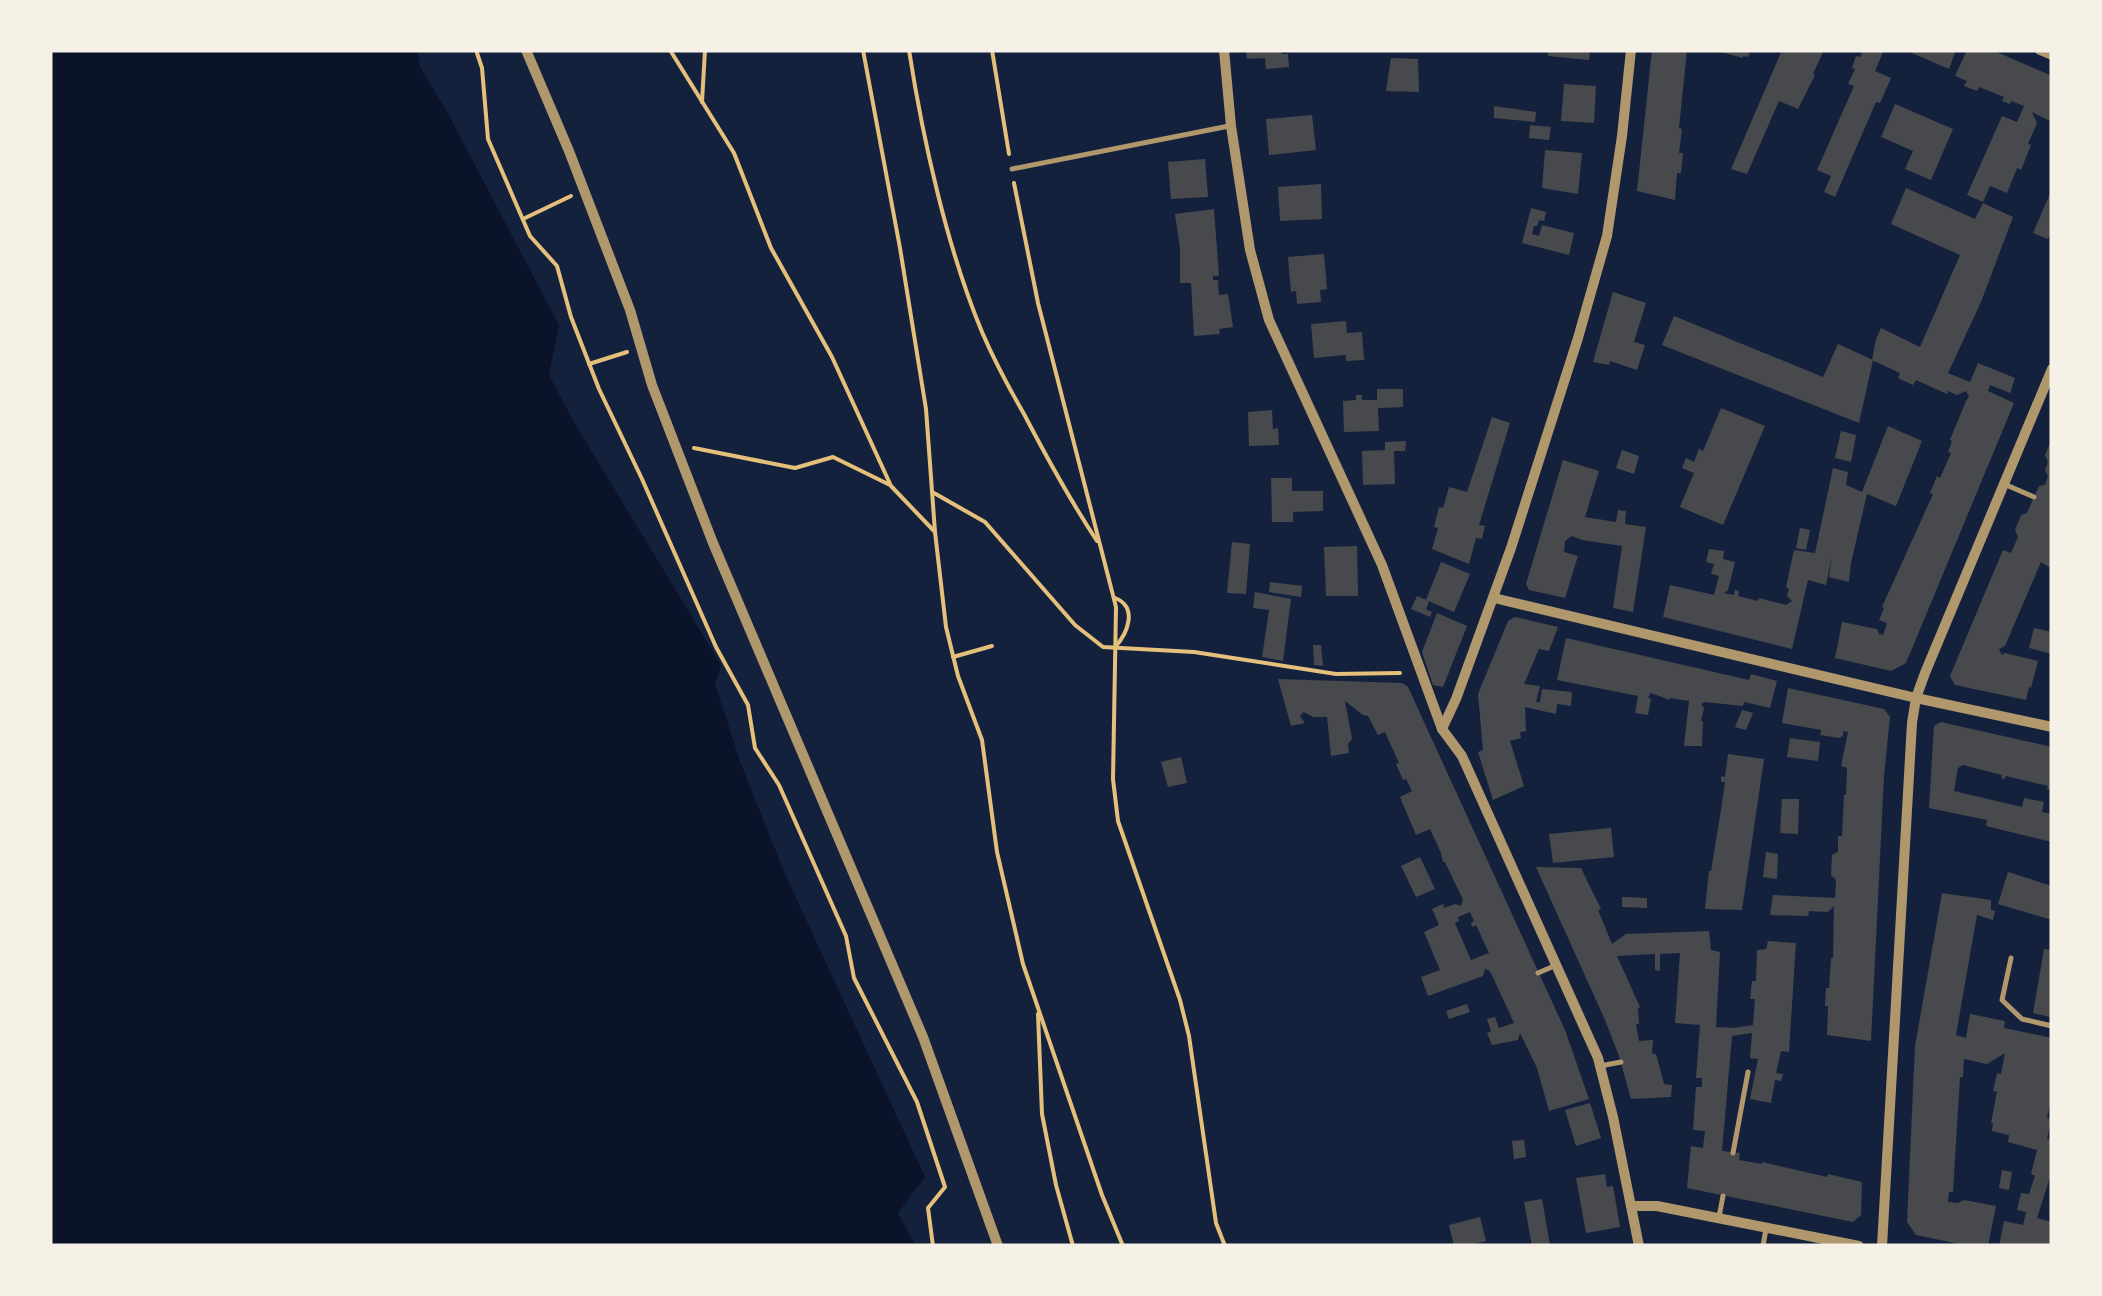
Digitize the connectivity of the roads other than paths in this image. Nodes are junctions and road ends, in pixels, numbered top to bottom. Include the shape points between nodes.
1 (526, 50) edge
2 (1224, 50) edge
3 (1631, 50) edge
4 (2040, 50) edge
5 (2052, 56) edge
6 (1231, 126) junction
7 (1012, 170) road end
8 (2052, 369) edge
9 (2004, 484) junction
10 (2034, 497) dead end
11 (1494, 598) junction
12 (1916, 698) junction
13 (2052, 727) edge
14 (1442, 730) junction
15 (1429, 734) dead end
16 (2011, 958) dead end
17 (1558, 964) junction
18 (1538, 973) dead end
19 (2052, 1026) edge
20 (1621, 1062) dead end
21 (1600, 1066) junction
22 (1748, 1072) dead end
23 (1733, 1153) dead end
24 (1723, 1196) dead end
25 (1632, 1206) junction
26 (1718, 1219) junction
27 (1766, 1229) junction
28 (998, 1246) edge
29 (1639, 1246) edge
30 (1763, 1246) edge
31 (1858, 1246) edge
32 (1882, 1246) edge

1 - 28 street via 630,310 675,444 923,1037
2 - 6 street
3 - 11 street via 1607,236
4 - 5 street
6 - 7 lane
6 - 14 street via 1250,250 1270,320 1382,565
8 - 9 street
9 - 10 lane
9 - 12 street
11 - 12 street
11 - 14 street
12 - 13 street
12 - 32 street
14 - 15 lane
14 - 17 street via 1462,756
16 - 19 lane via 2002,1000 2022,1018
17 - 18 lane
17 - 21 street
20 - 21 lane
21 - 25 street
22 - 23 lane
24 - 26 lane
25 - 26 street
25 - 29 street
26 - 27 street
27 - 30 lane
27 - 31 street

